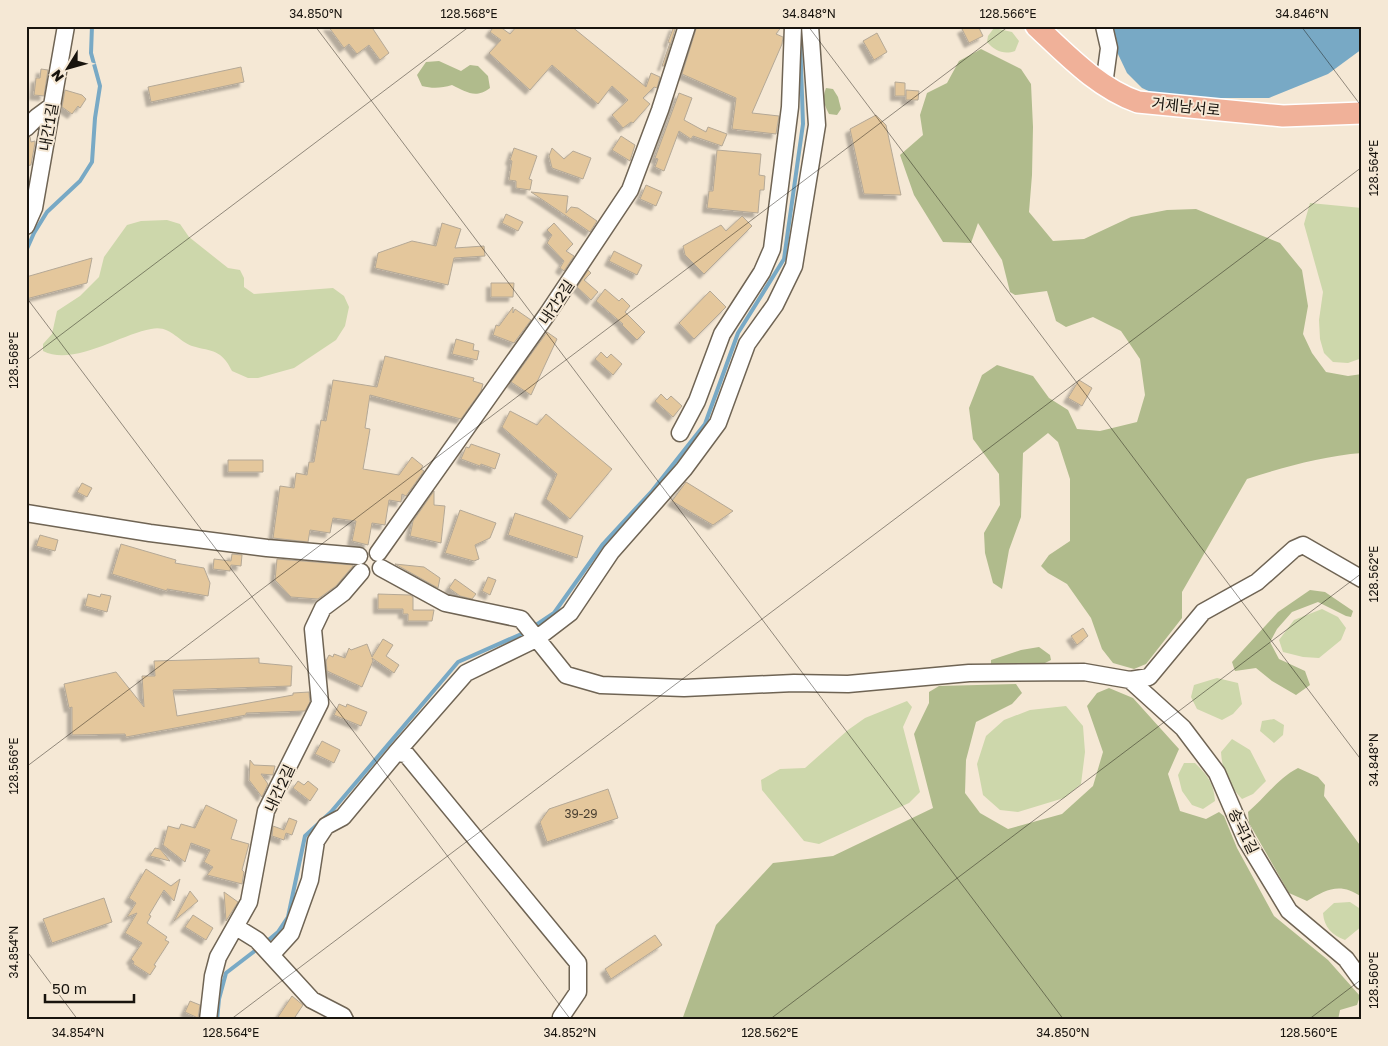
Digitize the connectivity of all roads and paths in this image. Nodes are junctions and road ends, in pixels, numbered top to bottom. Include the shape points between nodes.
1 (66, 26) edge
2 (687, 26) edge
3 (793, 26) edge
4 (810, 26) edge
5 (1036, 26) edge
6 (1104, 26) edge
7 (1104, 85) junction
8 (52, 106) junction
9 (1362, 113) edge
10 (26, 128) edge
11 (26, 226) edge
12 (702, 387) junction
13 (727, 398) junction
14 (680, 433) dead end
15 (26, 513) edge
16 (380, 560) junction
17 (360, 564) junction
18 (1362, 578) edge
19 (536, 639) junction
20 (1130, 680) junction
21 (396, 753) junction
22 (236, 927) junction
23 (271, 955) junction
24 (1362, 981) edge
25 (335, 1017) edge
26 (208, 1020) edge
27 (562, 1020) edge

1 - 8 lane, 내간1길
2 - 16 lane, 내간2길 via 630,190
3 - 12 lane via 790,107 772,249 762,272 722,334
4 - 13 lane via 817,125 794,266 775,305 747,344
5 - 7 main road, 거제남서로
6 - 7 lane via 1109,48
7 - 9 main road, 거제남서로 via 1138,102 1283,116
8 - 10 lane
8 - 11 lane, 내간1길 via 34,208
12 - 13 lane
12 - 14 lane
13 - 19 lane via 718,423 684,469 611,552 570,613
15 - 17 lane
16 - 17 lane via 374,551 368,551
16 - 17 lane via 374,575 365,575
16 - 19 lane via 444,603 520,619
17 - 22 lane, 내간2길 via 343,593 323,608 313,629 320,703 266,811 249,902
18 - 20 lane via 1303,545 1294,549 1257,582 1203,612 1149,677
19 - 20 lane via 566,674 601,685 684,688 848,684 970,673 1084,672
19 - 21 lane via 466,673
20 - 24 lane, 송곡1길 via 1183,728 1218,773 1246,840 1289,911 1346,959
21 - 23 lane via 343,817 326,826 316,841 310,880 291,933
21 - 27 lane via 406,754 578,963 578,992
22 - 23 lane via 258,940
22 - 26 lane, 내간2길 via 218,957
23 - 25 lane via 312,1000

